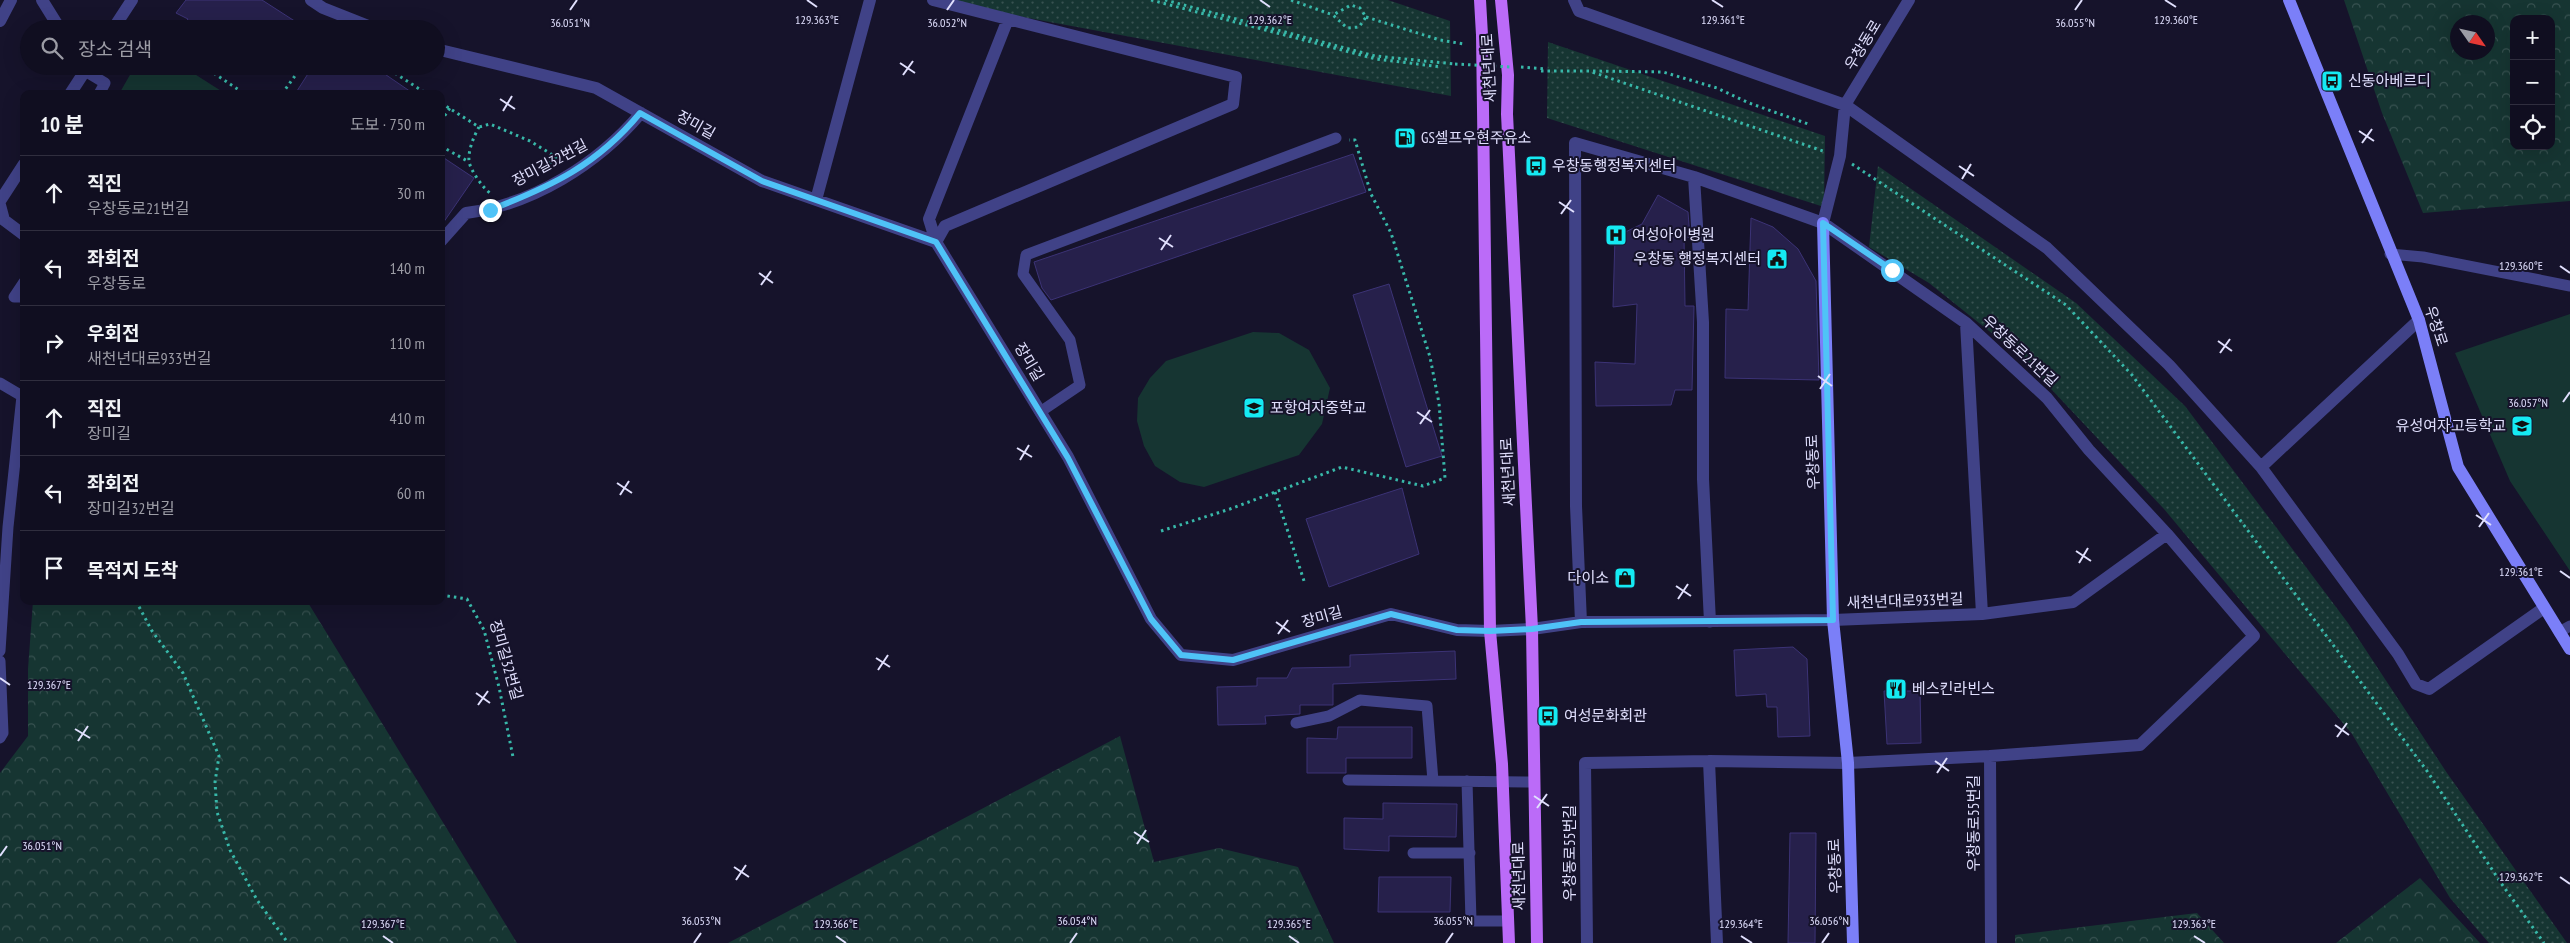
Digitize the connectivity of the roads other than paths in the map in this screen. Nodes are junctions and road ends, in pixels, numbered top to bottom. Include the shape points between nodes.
1 (11, 0) edge
2 (42, 0) edge
3 (132, 0) edge
4 (311, 0) edge
5 (870, 0) edge
6 (933, 0) edge
7 (1480, 0) edge
8 (1501, 0) edge
9 (1574, 0) edge
10 (1909, 0) edge
11 (2289, 0) edge
12 (1008, 19) junction
13 (54, 20) edge
14 (119, 20) edge
15 (353, 20) edge
16 (0, 21) edge
17 (445, 51) edge
18 (81, 75) edge
19 (94, 75) edge
20 (72, 90) edge
21 (101, 90) edge
22 (1845, 105) junction
23 (640, 113) junction
24 (1336, 138) road end
25 (20, 170) edge
26 (1694, 177) junction
27 (816, 200) junction
28 (0, 201) edge
29 (0, 205) edge
30 (1823, 223) junction
31 (20, 232) edge
32 (445, 237) edge
33 (936, 242) junction
34 (2390, 254) junction
35 (2570, 286) edge
36 (20, 288) edge
37 (20, 297) edge
38 (2419, 320) junction
39 (1966, 323) junction
40 (0, 383) edge
41 (20, 395) edge
42 (1040, 412) junction
43 (20, 415) edge
44 (2261, 467) junction
45 (2167, 534) junction
46 (2544, 608) junction
47 (1982, 614) junction
48 (1833, 620) junction
49 (1581, 622) junction
50 (1710, 622) junction
51 (1532, 629) junction
52 (2564, 629) edge
53 (1490, 631) junction
54 (2570, 649) edge
55 (0, 651) edge
56 (0, 661) edge
57 (1296, 723) dead end
58 (0, 738) edge
59 (1990, 756) junction
60 (1709, 761) junction
61 (1848, 763) junction
62 (1348, 780) dead end
63 (1433, 780) junction
64 (1467, 781) junction
65 (1503, 782) junction
66 (1533, 782) junction
67 (1413, 853) dead end
68 (1470, 853) junction
69 (1508, 921) junction
70 (1509, 943) edge
71 (1537, 943) edge
72 (1586, 943) edge
73 (1717, 943) edge
74 (1853, 943) edge
75 (1991, 943) edge

1 - 16 street
2 - 13 street
3 - 14 street
4 - 15 street
5 - 27 street
6 - 12 street
7 - 53 main road, 새천년대로
8 - 51 main road, 새천년대로 via 1508,75
9 - 22 street via 1579,11
10 - 22 street, 우창동로
11 - 34 main road, 우창로
12 - 33 street via 929,219
12 - 33 street via 1236,77 1233,104 945,226
17 - 23 street, 장미길 via 596,88
18 - 20 street
19 - 21 lane via 105,83
22 - 30 street, 우창동로 via 1840,156
22 - 44 street via 2047,248 2169,365
23 - 27 street, 장미길 via 762,181
23 - 32 street, 장미길32번길 via 602,154 525,196 490,210 466,213
24 - 42 lane via 1026,255 1023,274 1070,340 1080,385
25 - 28 street
26 - 30 street, 우창동로21번길
26 - 49 street, 우창동로21번길 via 1575,143 1576,506
26 - 50 street via 1703,322 1703,479
27 - 33 street, 장미길
29 - 31 street via 4,220
30 - 39 street, 우창동로21번길
30 - 48 main road, 우창동로
33 - 42 street, 장미길
34 - 35 lane via 2423,257
34 - 38 main road, 우창로
36 - 37 lane via 14,297
38 - 44 street
38 - 46 main road, 우창로 via 2458,467
39 - 45 street, 우창동로21번길 via 2047,398 2089,450
39 - 47 street
40 - 41 lane
42 - 53 street, 장미길 via 1068,458 1151,619 1181,655 1233,660 1391,614 1457,630
43 - 55 lane
44 - 46 street via 2392,646 2416,684 2429,689
45 - 47 street, 새천년대로933번길 via 2073,602
45 - 59 street, 우창동로21번길 via 2254,636 2140,745
46 - 52 main road, 우창로
47 - 48 street, 새천년대로933번길
48 - 50 street, 새천년대로933번길
48 - 61 main road, 우창동로
49 - 50 street, 새천년대로933번길
49 - 51 street, 새천년대로933번길
51 - 53 street, 장미길
51 - 66 main road, 새천년대로
52 - 54 main road, 우창로
53 - 65 main road, 새천년대로
56 - 58 lane via 3,733
57 - 63 lane via 1329,716 1360,700 1427,706
59 - 61 street, 우창동로55번길
59 - 75 street, 우창동로55번길
60 - 61 street, 우창동로55번길
60 - 72 street, 우창동로55번길 via 1585,763
60 - 73 street
61 - 74 main road, 우창동로
62 - 63 lane
63 - 64 lane
64 - 65 lane
64 - 68 lane
65 - 66 lane
65 - 69 main road, 새천년대로
66 - 71 main road, 새천년대로
67 - 68 lane
68 - 69 lane via 1472,921
69 - 70 main road, 새천년대로

